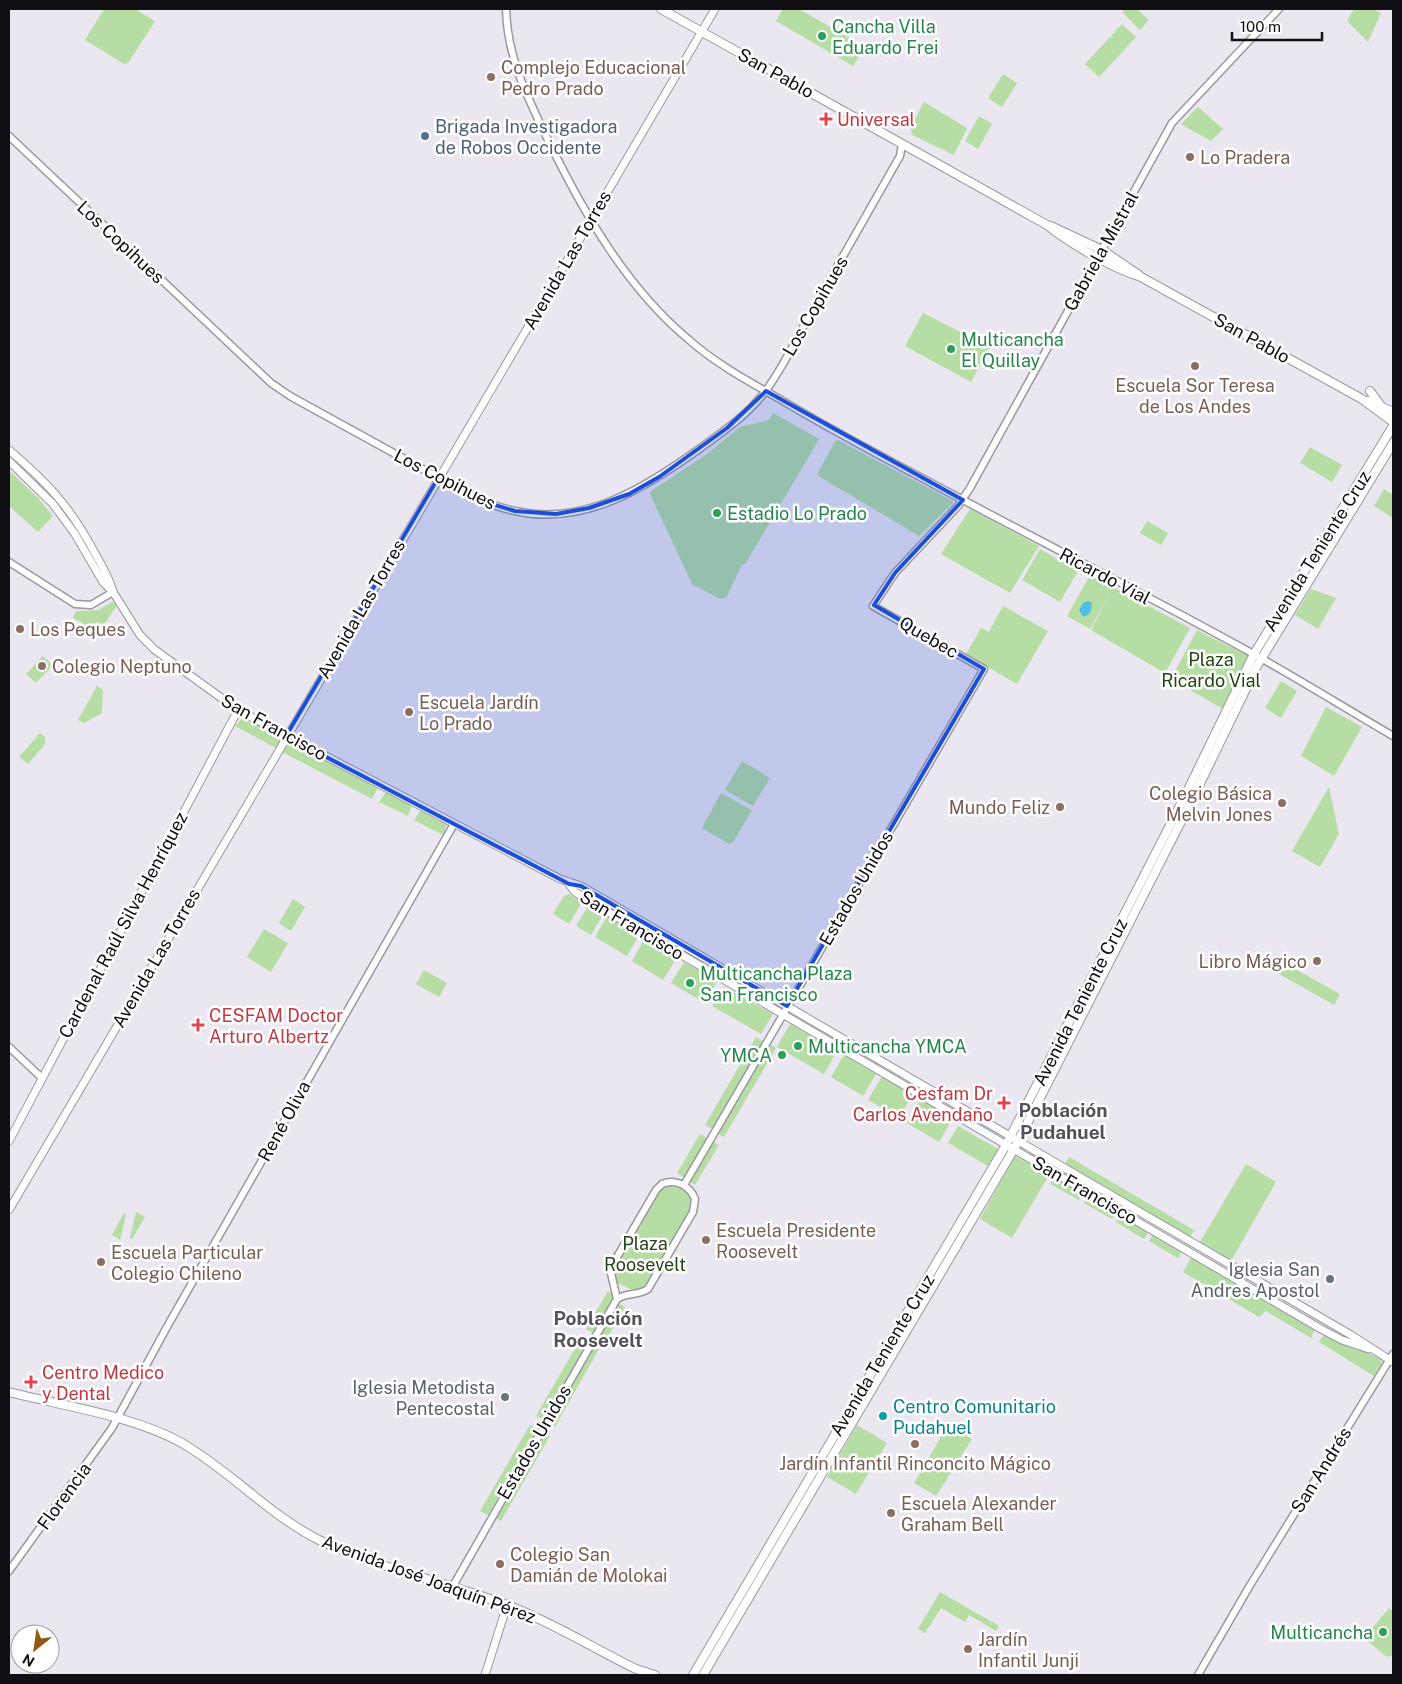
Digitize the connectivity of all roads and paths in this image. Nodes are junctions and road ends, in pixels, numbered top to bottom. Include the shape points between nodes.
1 (506, 9) edge
2 (661, 9) edge
3 (715, 9) edge
4 (1279, 9) edge
5 (702, 31) junction
6 (9, 136) edge
7 (902, 144) junction
8 (590, 219) junction
9 (1100, 253) junction
10 (1370, 390) dead end
11 (766, 392) junction
12 (1362, 399) junction
13 (1381, 406) junction
14 (1393, 412) edge
15 (1393, 424) edge
16 (1393, 443) edge
17 (9, 450) edge
18 (9, 461) edge
19 (438, 478) junction
20 (963, 500) junction
21 (1322, 543) junction
22 (1329, 547) junction
23 (9, 562) edge
24 (112, 592) junction
25 (874, 606) joint
26 (1254, 654) junction
27 (1261, 659) junction
28 (984, 669) joint
29 (238, 710) junction
30 (286, 736) junction
31 (1393, 736) edge
32 (454, 824) junction
33 (569, 884) junction
34 (787, 1006) junction
35 (783, 1013) junction
36 (9, 1047) edge
37 (42, 1078) junction
38 (1014, 1139) junction
39 (9, 1141) edge
40 (1006, 1145) junction
41 (1014, 1150) junction
42 (684, 1185) junction
43 (9, 1210) edge
44 (614, 1283) junction
45 (632, 1294) junction
46 (617, 1298) junction
47 (1374, 1350) junction
48 (1392, 1358) edge
49 (9, 1392) edge
50 (117, 1419) junction
51 (9, 1572) edge
52 (453, 1586) junction
53 (508, 1605) junction
54 (639, 1672) edge
55 (485, 1675) edge
56 (655, 1675) edge
57 (693, 1675) edge
58 (703, 1675) edge
59 (1198, 1675) edge

1 - 8 street, Ricardo Vial via 509,39 521,82 565,175
2 - 5 main road, San Pablo
3 - 5 main road, Avenida Las Torres
4 - 9 street, Gabriela Mistral via 1172,123
5 - 7 main road, San Pablo
5 - 8 main road, Avenida Las Torres
6 - 19 street, Los Copihues via 266,379 290,396
7 - 9 main road, San Pablo via 1047,225 1067,240
7 - 11 street, Los Copihues via 900,156
8 - 11 street, Ricardo Vial via 665,319 709,356
8 - 19 main road, Avenida Las Torres
9 - 12 main road, San Pablo via 1124,271 1142,277
9 - 20 street, Gabriela Mistral
10 - 13 main road
11 - 19 street, Los Copihues via 727,428 655,479 629,494 589,508 556,514 515,511 482,501
11 - 20 street, Ricardo Vial
12 - 13 main road, San Pablo
12 - 15 main road, San Pablo
13 - 14 main road, San Pablo
15 - 21 main road, Avenida Teniente Cruz
16 - 22 main road, Avenida Teniente Cruz
17 - 24 main road, San Francisco via 43,480 67,508 91,546
18 - 24 main road, San Francisco via 53,504
19 - 30 main road, Avenida Las Torres
20 - 25 street, Gabriela Mistral via 895,573
20 - 26 street, Ricardo Vial
21 - 22 main road
21 - 26 main road, Avenida Teniente Cruz
22 - 27 main road, Avenida Teniente Cruz
23 - 24 street via 75,604 91,605
24 - 29 main road, San Francisco via 150,646
25 - 28 street, Quebec
26 - 27 street, Ricardo Vial
26 - 38 main road, Avenida Teniente Cruz
27 - 31 street, Ricardo Vial
27 - 38 main road, Avenida Teniente Cruz
28 - 34 street, Estados Unidos
29 - 30 main road, San Francisco
29 - 37 main road, Cardenal Raúl Silva Henríquez
30 - 32 main road, San Francisco
30 - 43 main road, Avenida Las Torres
32 - 33 main road, San Francisco
32 - 50 street, René Oliva
33 - 34 main road, San Francisco via 581,886
33 - 35 main road, San Francisco via 586,899
34 - 35 street, Estados Unidos
34 - 38 main road, San Francisco
35 - 40 main road, San Francisco
35 - 42 street, Estados Unidos
36 - 37 street
37 - 39 main road, Cardenal Raúl Silva Henríquez
38 - 40 main road, Avenida Teniente Cruz
38 - 41 main road, Avenida Teniente Cruz
38 - 47 main road, San Francisco
40 - 41 main road, San Francisco
40 - 57 main road, Avenida Teniente Cruz
41 - 47 main road, San Francisco via 1336,1337
41 - 58 main road, Avenida Teniente Cruz
42 - 44 street via 666,1182 656,1190 611,1267
42 - 45 street via 695,1196 695,1208 650,1287 642,1293
44 - 45 street
44 - 46 street
45 - 46 street
46 - 52 street, Estados Unidos
47 - 48 main road, San Francisco
48 - 59 street, San Andrés
49 - 50 main road, Avenida José Joaquín Pérez
50 - 51 street, Florencia
50 - 52 main road, Avenida José Joaquín Pérez via 164,1434 190,1448 286,1520 324,1542
52 - 53 main road, Avenida José Joaquín Pérez
53 - 54 main road, Avenida José Joaquín Pérez
53 - 55 main road
54 - 56 main road, Avenida José Joaquín Pérez

